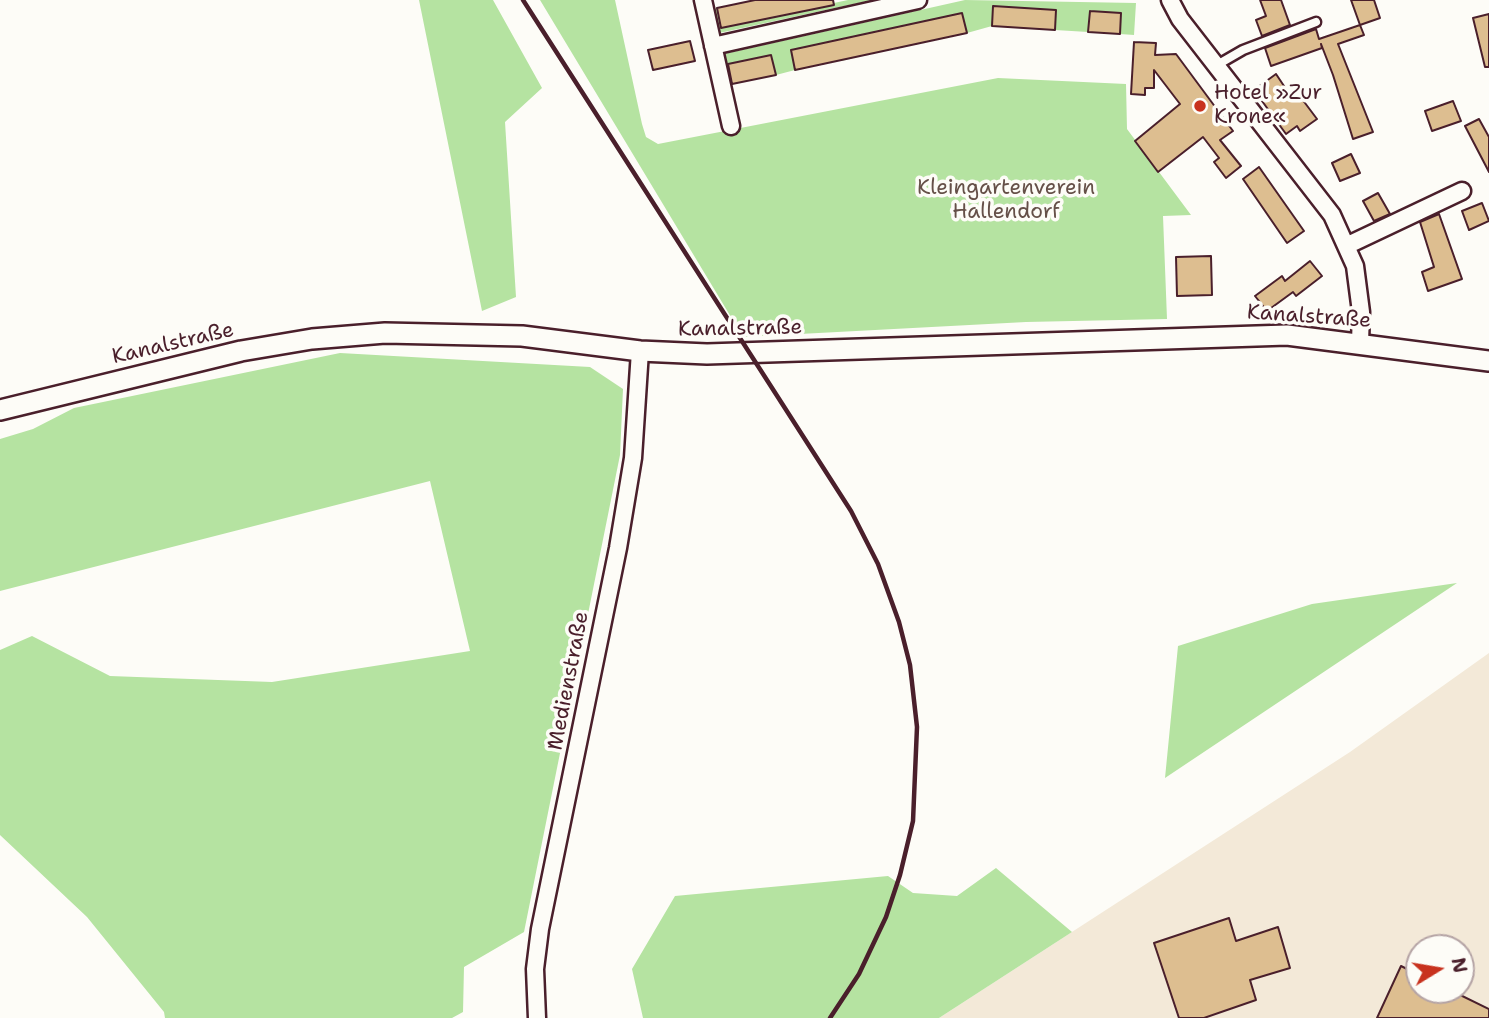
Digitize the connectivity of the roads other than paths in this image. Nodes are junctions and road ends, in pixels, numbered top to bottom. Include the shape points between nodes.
1 (703, 0) edge
2 (918, 0) edge
3 (1170, 0) edge
4 (1316, 22) dead end
5 (713, 46) junction
6 (1217, 65) junction
7 (731, 126) dead end
8 (1462, 191) dead end
9 (1348, 245) junction
10 (1360, 342) junction
11 (640, 351) junction
12 (1489, 361) edge
13 (0, 410) edge
14 (537, 1018) edge

1 - 5 street
2 - 5 street
3 - 6 street
4 - 6 lane
5 - 7 street
6 - 9 street via 1332,215
8 - 9 street
9 - 10 street via 1359,284
10 - 11 street, Kanalstraße via 1241,334 707,354
10 - 12 street, Kanalstraße
11 - 13 street, Kanalstraße via 467,333 354,335 241,351
11 - 14 street, Medienstraße via 633,458 618,548 540,929 535,969

